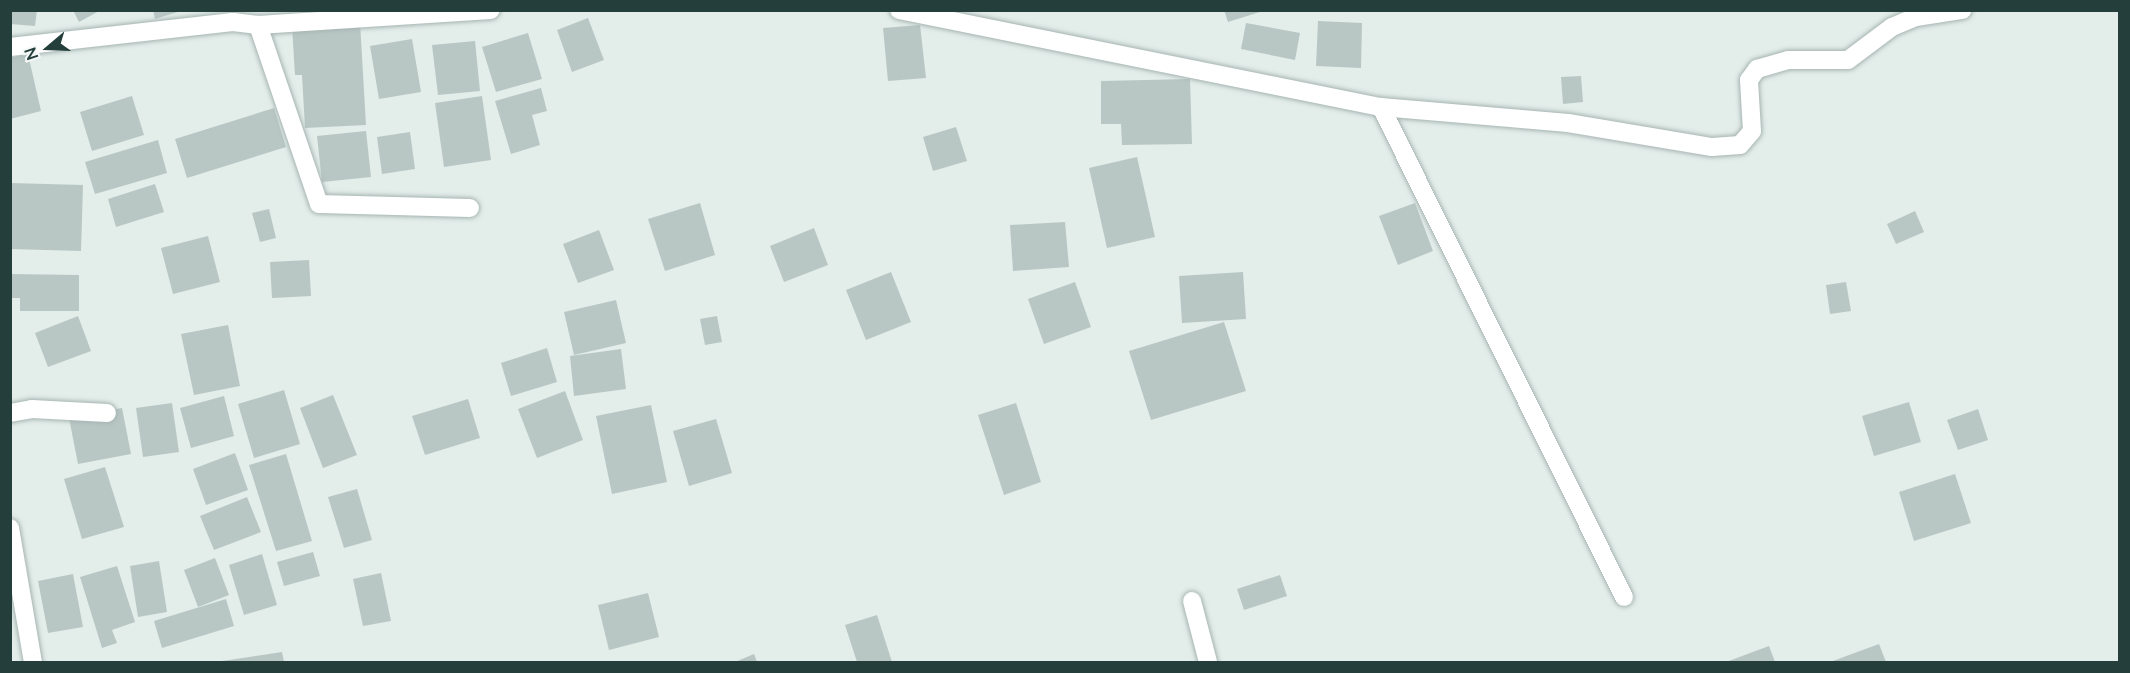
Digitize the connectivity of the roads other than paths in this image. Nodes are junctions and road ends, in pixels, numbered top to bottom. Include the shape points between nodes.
1 (491, 10) edge
2 (899, 10) edge
3 (1962, 10) edge
4 (258, 25) junction
5 (10, 47) edge
6 (1381, 107) junction
7 (471, 208) dead end
8 (10, 413) edge
9 (107, 413) dead end
10 (10, 528) edge
11 (1624, 597) dead end
12 (1192, 601) dead end
13 (33, 663) edge
14 (1208, 663) edge

1 - 4 street
2 - 6 street
3 - 6 street via 1916,17 1892,27 1848,60 1788,60 1756,69 1749,80 1752,131 1740,146 1665,141 1568,123
4 - 5 street via 233,22
4 - 7 street via 319,204
6 - 11 street
8 - 9 street
10 - 13 street
12 - 14 street

